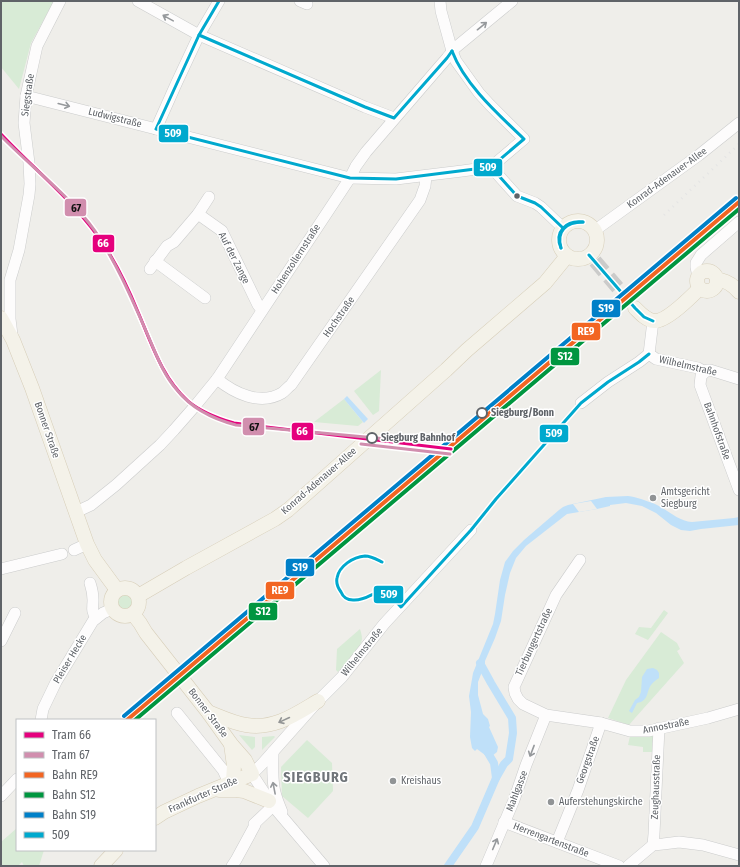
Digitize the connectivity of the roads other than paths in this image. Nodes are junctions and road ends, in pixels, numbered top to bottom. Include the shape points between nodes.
1 (60, 1) edge
2 (138, 1) edge
3 (219, 1) edge
4 (440, 1) edge
5 (512, 1) edge
6 (199, 35) junction
7 (452, 51) junction
8 (26, 96) junction
9 (394, 118) junction
10 (739, 123) edge
11 (156, 129) junction
12 (491, 167) junction
13 (426, 176) junction
14 (350, 178) junction
15 (209, 197) dead end
16 (198, 214) junction
17 (739, 222) edge
18 (563, 228) junction
19 (594, 231) junction
20 (567, 256) junction
21 (10, 280) junction
22 (700, 281) junction
23 (1, 287) edge
24 (739, 292) edge
25 (205, 298) dead end
26 (635, 308) tunnel mouth
27 (262, 310) junction
28 (1, 318) edge
29 (653, 320) junction
30 (13, 340) junction
31 (649, 354) junction
32 (705, 372) junction
33 (216, 379) junction
34 (739, 379) edge
35 (581, 404) dead end
36 (739, 490) edge
37 (76, 512) junction
38 (471, 530) dead end
39 (62, 554) dead end
40 (580, 560) dead end
41 (1, 569) edge
42 (90, 583) dead end
43 (117, 590) junction
44 (138, 596) junction
45 (112, 609) junction
46 (15, 613) dead end
47 (133, 614) junction
48 (96, 618) junction
49 (1, 641) edge
50 (318, 701) junction
51 (739, 709) edge
52 (208, 712) junction
53 (177, 714) dead end
54 (546, 715) junction
55 (41, 719) edge
56 (601, 723) junction
57 (659, 728) junction
58 (231, 744) junction
59 (273, 752) junction
60 (252, 774) junction
61 (16, 780) edge
62 (231, 782) junction
63 (215, 790) junction
64 (1, 796) edge
65 (271, 804) junction
66 (156, 817) edge
67 (504, 822) junction
68 (287, 823) junction
69 (557, 842) junction
70 (652, 845) junction
71 (115, 851) edge
72 (739, 854) edge
73 (101, 866) edge
74 (232, 866) edge
75 (324, 866) edge
76 (486, 866) edge
77 (620, 866) edge
78 (628, 866) edge

1 - 8 street, Siegstraße via 37,46
6 -> 2 street
3 - 6 street
4 - 7 street
7 -> 5 street, Hohenzollernstraße
6 - 9 street
6 - 11 street
7 - 9 street, Hohenzollernstraße
7 - 12 street via 456,61 479,93 524,139
8 -> 11 street, Ludwigstraße
8 - 21 street, Siegstraße via 24,123 30,184 18,254
9 - 14 street, Hohenzollernstraße via 366,152
10 - 19 street, Konrad-Adenauer-Allee
11 - 14 street, Ludwigstraße
12 - 13 street, Ludwigstraße
12 - 18 street via 518,196 541,207
13 - 14 street, Ludwigstraße via 396,179
13 - 33 street, Hochstraße via 420,200 291,385 272,397 251,398
14 - 27 street, Hohenzollernstraße
15 - 16 street
16 - 25 street via 152,265
16 - 27 street, Auf der Zange via 222,230
17 - 22 street via 701,255 696,263
18 - 19 main road via 573,222 579,222 590,226
18 - 20 main road via 559,240
19 - 20 main road via 596,247 592,258 573,259
20 - 44 main road, Konrad-Adenauer-Allee via 545,283 288,510
21 - 23 street
21 - 30 street
22 - 24 main road via 705,290 711,290 716,286 717,280 721,280
22 - 29 main road via 675,311 665,318
26 - 29 main road
27 - 33 street, Hohenzollernstraße
28 - 30 main road, Bonner Straße
29 - 31 street
30 - 37 main road, Bonner Straße
31 - 32 street, Wilhelmstraße via 656,359 698,368
31 - 35 street, Wilhelmstraße
32 - 34 street, Wilhelmstraße via 710,370
32 - 36 street, Bahnhofstraße via 701,376 700,384
33 - 37 street, Hohenzollernstraße via 160,445 91,505
37 - 43 main road, Bonner Straße via 81,547 95,560
38 - 50 street, Wilhelmstraße via 384,624 342,677
39 - 41 street
40 - 54 street, Tierbungertstraße via 556,595 514,687 518,699 523,704
42 - 48 street via 93,592 92,610
43 - 44 main road via 129,588
43 - 45 main road via 111,599
44 - 47 main road via 139,606
45 - 47 main road via 122,616
45 - 48 street, Pleiser Hecke
46 - 49 street
47 - 52 main road, Bonner Straße
48 - 55 street, Pleiser Hecke via 56,682 43,709
50 -> 52 main road via 282,722 258,727
50 - 59 street, Wilhelmstraße
51 - 57 street, Annostraße
52 - 58 main road, Bonner Straße
53 - 62 street
54 - 56 street, Annostraße
54 -> 67 street, Mahlgasse
56 - 57 street, Annostraße via 630,731
56 - 69 street, Georgstraße
57 - 70 street, Zeughausstraße
58 - 60 main road, Bonner Straße via 245,760
58 - 62 main road via 234,766
59 - 60 street, Wilhelmstraße
68 -> 59 street via 274,788
60 - 62 main road, Frankfurter Straße
60 - 65 street
61 - 64 street
62 - 63 main road, Frankfurter Straße
63 - 65 main road via 244,791
63 - 66 main road, Frankfurter Straße
65 - 68 street
65 - 74 street via 254,824
67 - 69 street, Herrengartenstraße
76 -> 67 street, Mahlgasse
68 - 75 street
69 - 77 street, Herrengartenstraße
70 - 72 street via 679,842
70 - 78 street
71 - 73 main road

